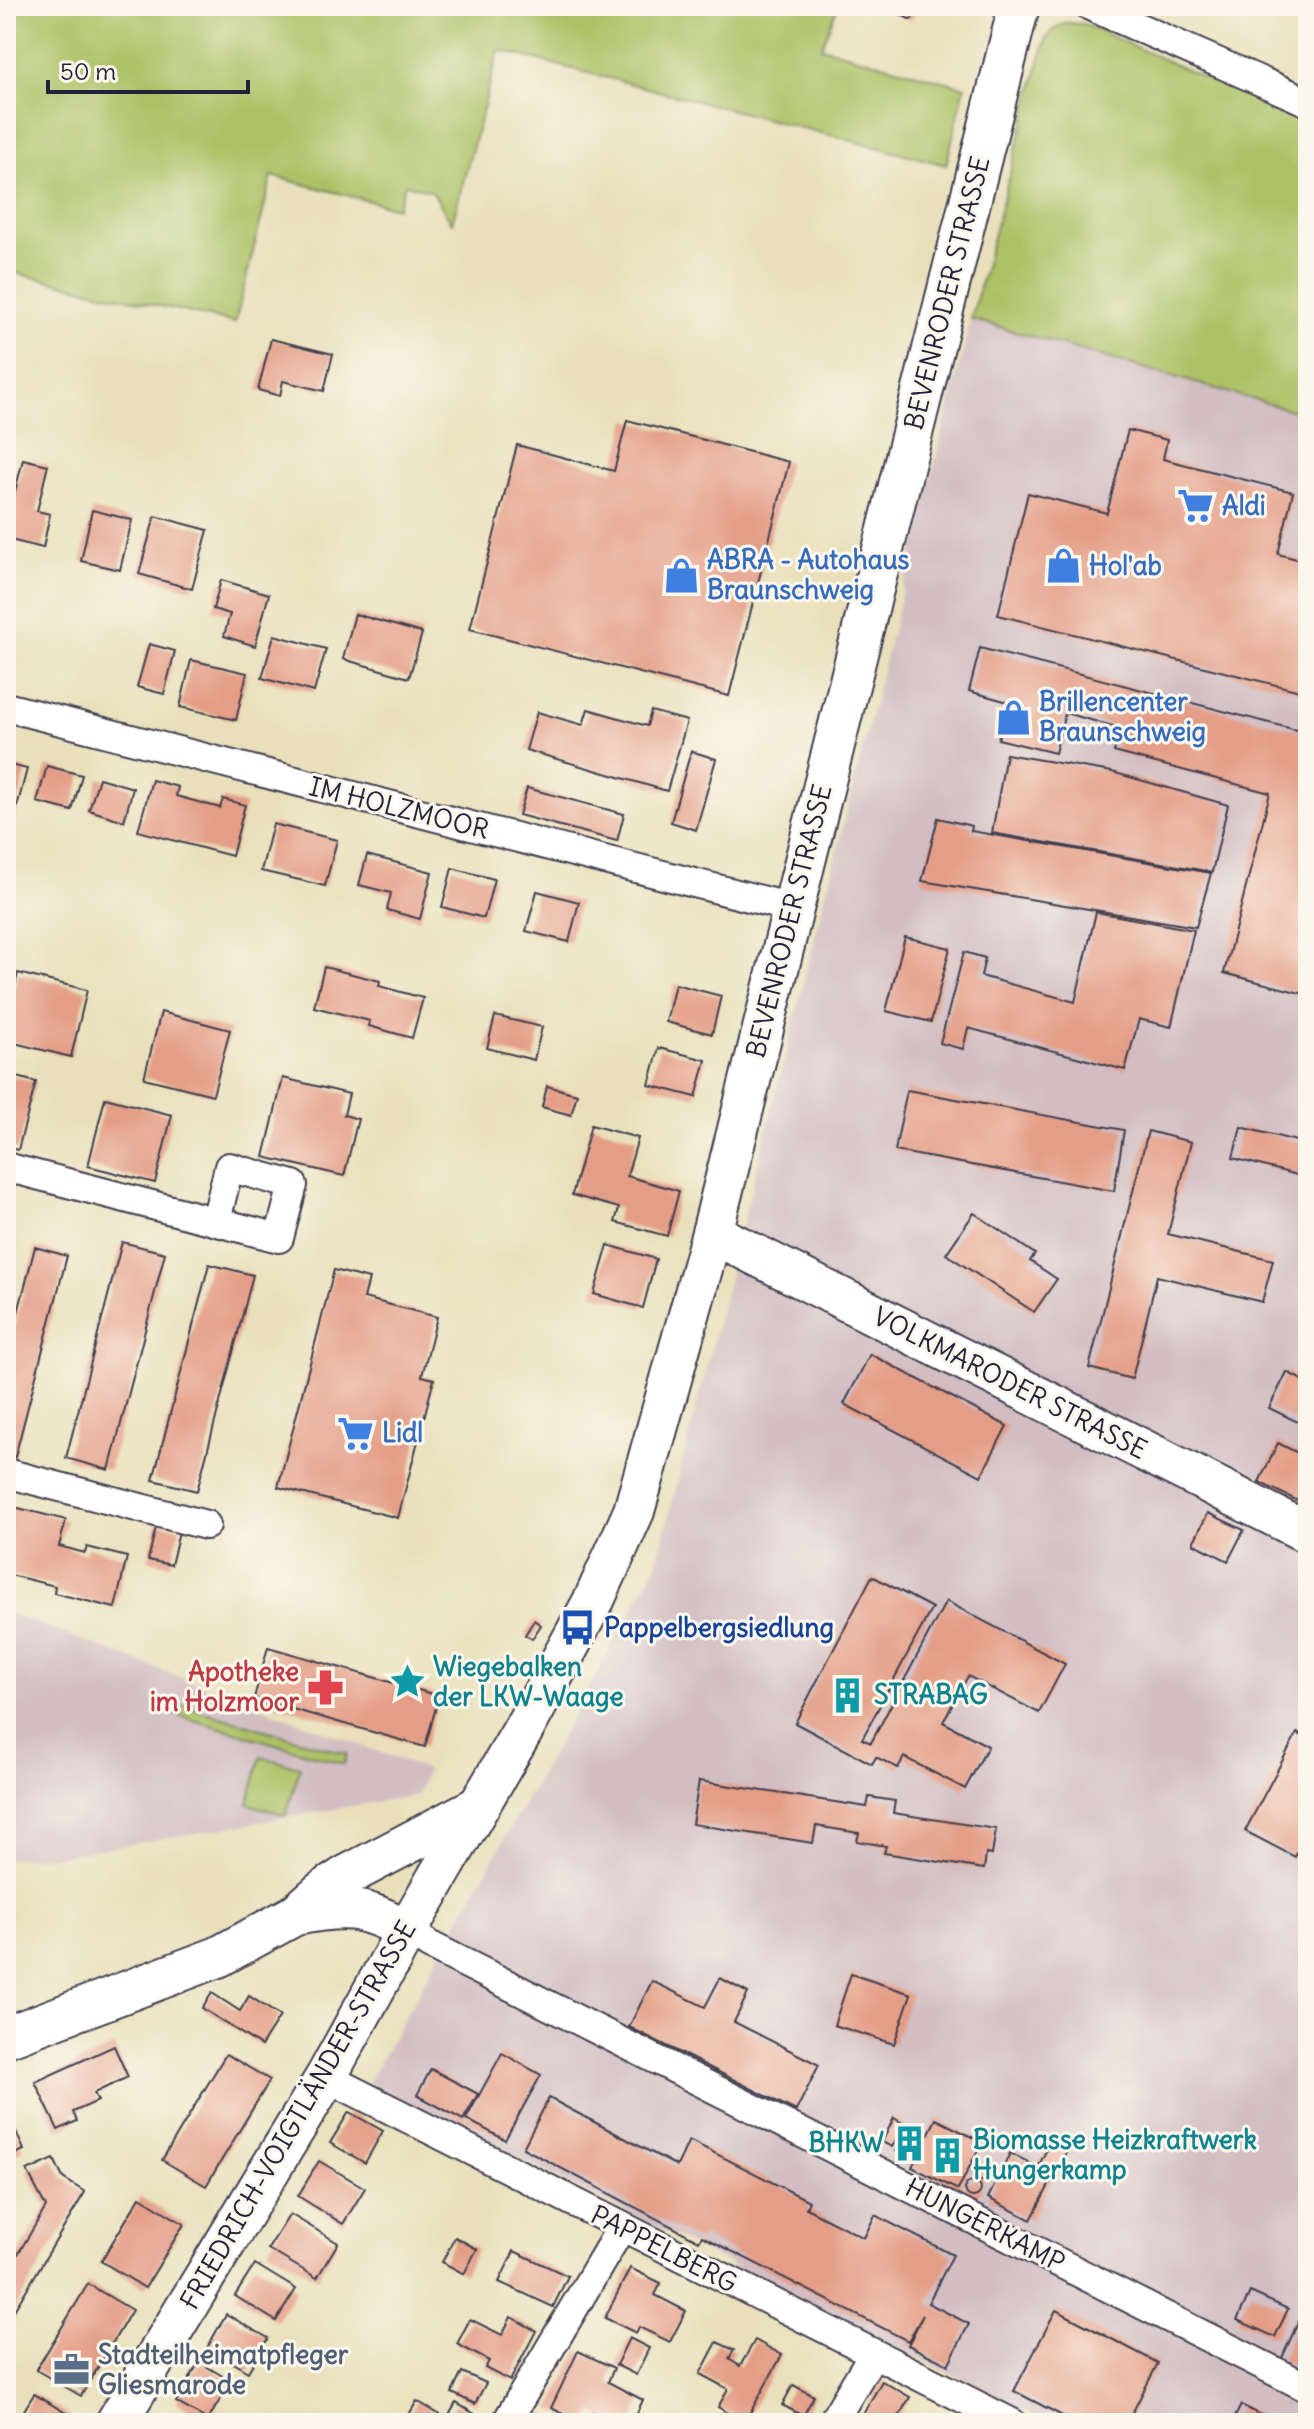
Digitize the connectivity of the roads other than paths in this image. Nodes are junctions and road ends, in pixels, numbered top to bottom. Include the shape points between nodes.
1 (1019, 6) edge
2 (1090, 6) edge
3 (1308, 102) edge
4 (6, 707) edge
5 (792, 908) junction
6 (6, 1167) edge
7 (216, 1221) dead end
8 (712, 1233) junction
9 (6, 1473) edge
10 (206, 1525) dead end
11 (1308, 1533) edge
12 (479, 1806) junction
13 (346, 1876) junction
14 (295, 1915) junction
15 (415, 1916) junction
16 (6, 2037) edge
17 (326, 2077) junction
18 (621, 2228) junction
19 (873, 2354) junction
20 (1308, 2388) edge
21 (1005, 2422) edge
22 (116, 2423) edge
23 (506, 2423) edge
24 (832, 2423) edge

1 - 5 main road, BEVENRODER STRASSE
2 - 3 street
4 - 5 street, IM HOLZMOOR
5 - 8 main road, BEVENRODER STRASSE
6 - 7 street
8 - 11 main road, VOLKMARODER STRASSE
8 - 12 main road, BEVENRODER STRASSE via 634,1511 594,1600
9 - 10 street
12 - 13 main road
12 - 15 main road, FRIEDRICH-VOIGTLÄNDER-STRASSE
13 - 14 main road
13 - 15 main road via 401,1876
14 - 15 main road via 331,1908
14 - 16 main road via 218,1957
15 - 17 main road, FRIEDRICH-VOIGTLÄNDER-STRASSE
15 - 20 street, HUNGERKAMP via 429,1945
17 - 18 street, PAPPELBERG
17 - 22 main road, FRIEDRICH-VOIGTLÄNDER-STRASSE
18 - 19 street, PAPPELBERG
18 - 23 street
19 - 21 street, PAPPELBERG
19 - 24 street

